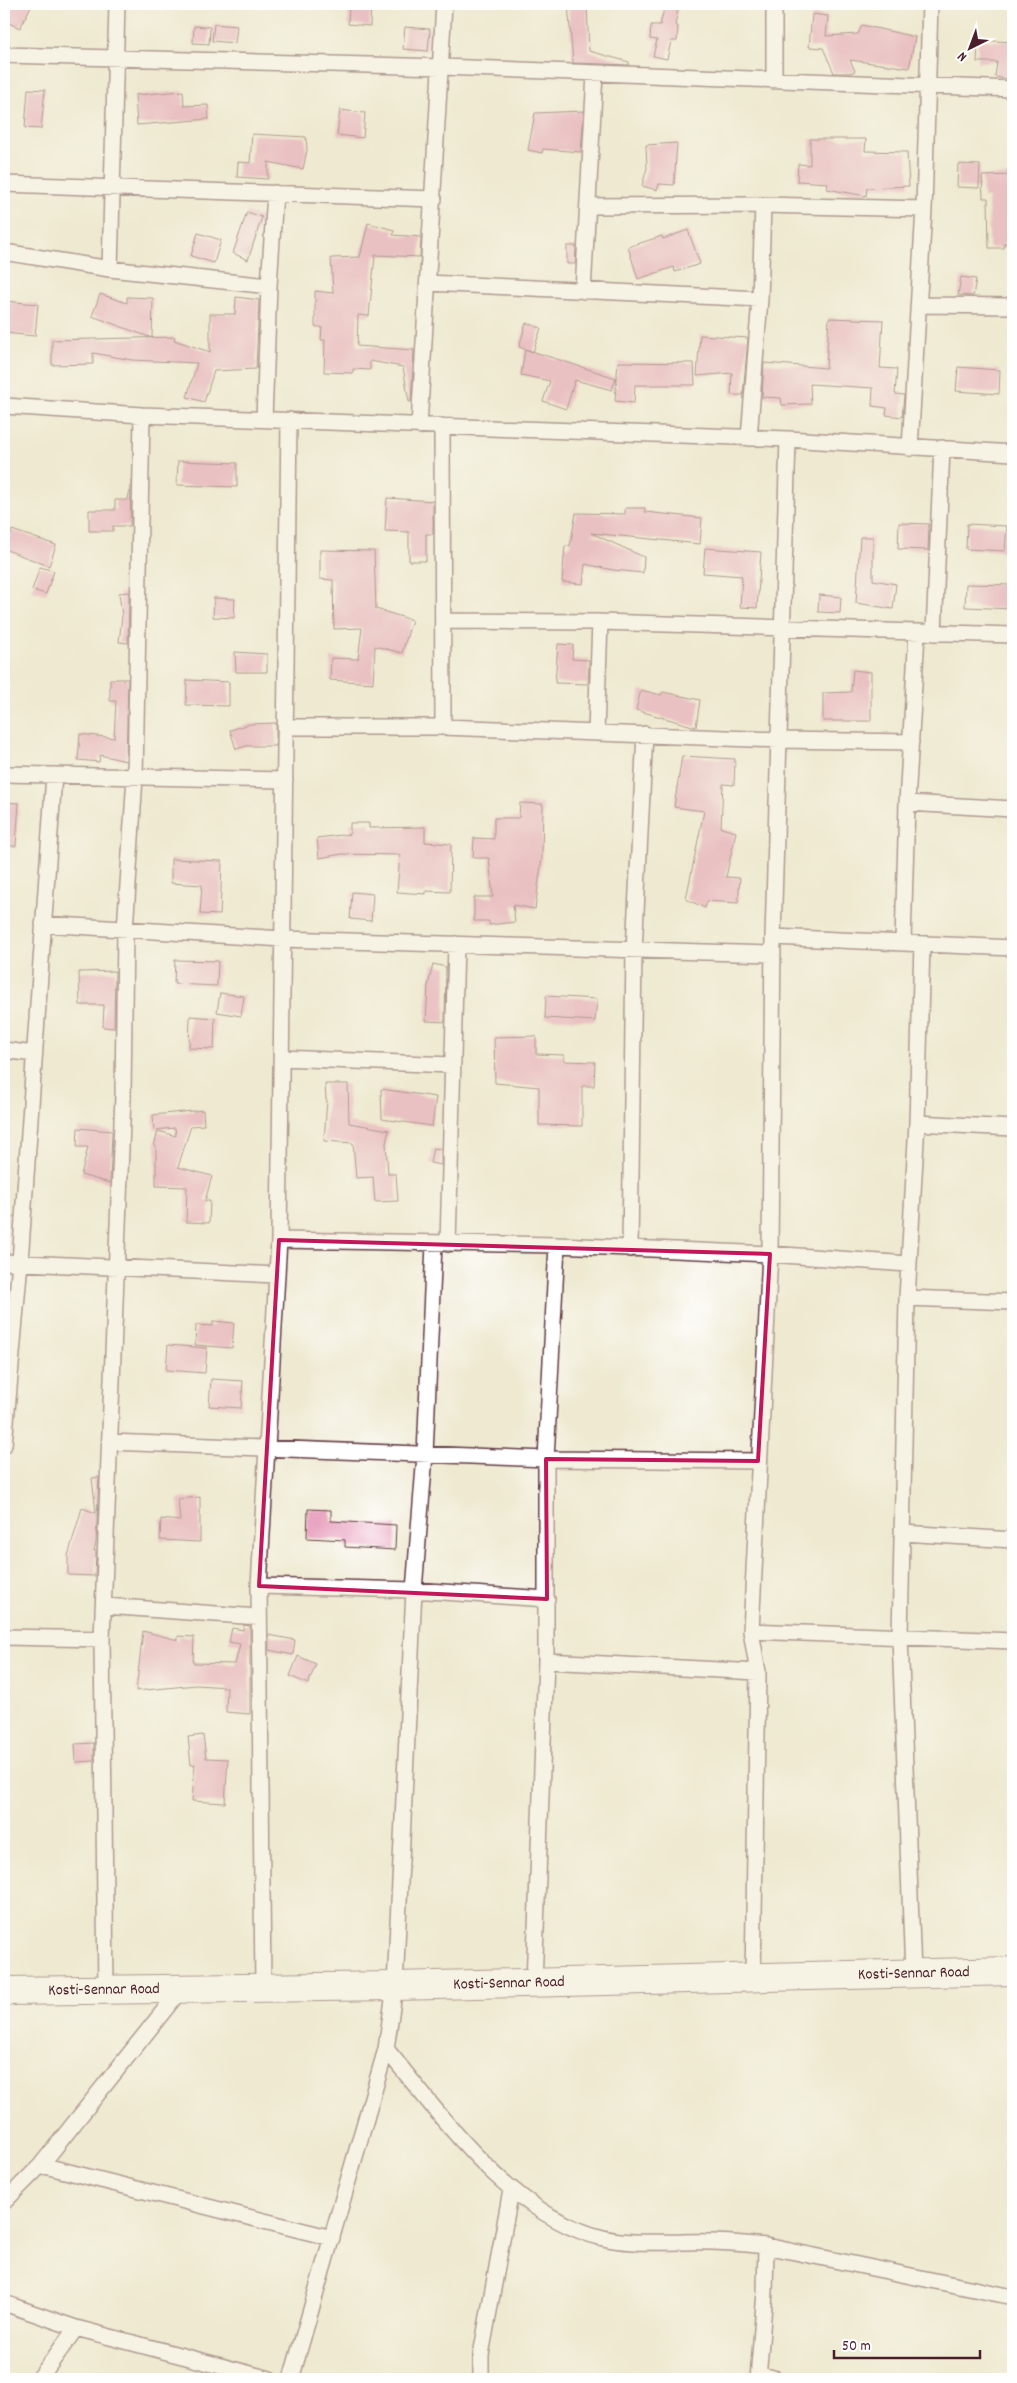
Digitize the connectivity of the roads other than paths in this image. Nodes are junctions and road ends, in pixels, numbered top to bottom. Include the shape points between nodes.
1 (117, 4) edge
2 (444, 4) edge
3 (774, 4) edge
4 (930, 4) edge
5 (4, 55) edge
6 (114, 59) junction
7 (442, 67) junction
8 (594, 74) junction
9 (774, 81) junction
10 (928, 86) junction
11 (1013, 88) edge
12 (4, 184) edge
13 (112, 187) junction
14 (275, 194) junction
15 (434, 199) junction
16 (763, 205) junction
17 (588, 206) junction
18 (924, 209) junction
19 (4, 252) edge
20 (110, 269) junction
21 (428, 283) junction
22 (269, 286) junction
23 (582, 291) junction
24 (760, 299) junction
25 (919, 305) junction
26 (1013, 306) edge
27 (4, 406) edge
28 (142, 416) junction
29 (264, 419) junction
30 (289, 420) junction
31 (419, 426) junction
32 (442, 426) junction
33 (750, 438) junction
34 (788, 439) junction
35 (910, 448) junction
36 (942, 448) junction
37 (1013, 453) edge
38 (443, 621) junction
39 (600, 622) junction
40 (782, 627) junction
41 (917, 633) junction
42 (934, 633) junction
43 (1013, 635) edge
44 (285, 727) junction
45 (442, 727) junction
46 (596, 732) junction
47 (645, 734) junction
48 (779, 740) junction
49 (910, 742) junction
50 (4, 774) edge
51 (54, 775) junction
52 (135, 777) junction
53 (285, 780) junction
54 (907, 803) junction
55 (1013, 809) edge
56 (43, 924) junction
57 (125, 930) junction
58 (773, 937) junction
59 (284, 939) junction
60 (903, 942) junction
61 (456, 944) junction
62 (922, 944) junction
63 (1013, 948) edge
64 (634, 951) junction
65 (773, 954) junction
66 (4, 1050) edge
67 (34, 1054) junction
68 (282, 1058) junction
69 (451, 1064) junction
70 (917, 1123) junction
71 (1013, 1128) edge
72 (279, 1240) junction
73 (441, 1244) junction
74 (557, 1245) junction
75 (630, 1249) junction
76 (770, 1254) junction
77 (4, 1262) edge
78 (20, 1262) junction
79 (908, 1264) junction
80 (116, 1269) junction
81 (277, 1276) junction
82 (907, 1298) junction
83 (1013, 1302) edge
84 (110, 1442) junction
85 (4, 1445) edge
86 (268, 1448) junction
87 (425, 1455) junction
88 (546, 1459) junction
89 (758, 1461) junction
90 (903, 1533) junction
91 (1013, 1540) edge
92 (259, 1586) junction
93 (414, 1590) junction
94 (547, 1599) junction
95 (105, 1606) junction
96 (258, 1617) junction
97 (751, 1631) junction
98 (4, 1637) edge
99 (900, 1637) junction
100 (102, 1639) junction
101 (1013, 1641) edge
102 (546, 1661) junction
103 (758, 1672) junction
104 (1013, 1971) edge
105 (913, 1973) junction
106 (753, 1977) junction
107 (534, 1982) junction
108 (394, 1986) junction
109 (263, 1987) junction
110 (182, 1988) junction
111 (106, 1989) junction
112 (4, 1991) edge
113 (386, 2049) junction
114 (41, 2164) junction
115 (511, 2190) junction
116 (4, 2202) edge
117 (332, 2238) junction
118 (766, 2246) junction
119 (1013, 2297) edge
120 (4, 2303) edge
121 (76, 2328) junction
122 (758, 2377) edge
123 (39, 2379) edge
124 (270, 2379) edge
125 (291, 2379) edge
126 (482, 2379) edge
127 (776, 2379) edge

1 - 6 street
2 - 7 street
3 - 9 street
4 - 10 street
5 - 6 street
6 - 7 street
6 - 13 street
7 - 8 street
7 - 15 street
8 - 9 street
8 - 17 street
9 - 10 street
10 - 11 street
10 - 18 street
12 - 13 street
13 - 14 street
13 - 20 street
14 - 15 street
14 - 22 street
15 - 21 street
16 - 17 street
16 - 18 street
16 - 24 street
17 - 23 street
18 - 25 street
19 - 20 street
20 - 22 street
21 - 23 street
21 - 31 street
22 - 29 street
23 - 24 street
24 - 33 street
25 - 26 street
25 - 35 street
27 - 28 street
28 - 29 street
28 - 52 street
29 - 30 street
30 - 31 street
30 - 44 street
31 - 32 street
32 - 33 street
32 - 38 street
33 - 34 street
34 - 35 street
34 - 40 street
35 - 36 street
36 - 37 street
36 - 42 street
38 - 39 street
38 - 45 street
39 - 40 street
39 - 46 street
40 - 41 street
40 - 48 street
41 - 42 street
41 - 49 street
42 - 43 street
44 - 45 street
44 - 53 street
45 - 46 street
46 - 47 street
47 - 48 street
47 - 64 street
48 - 49 street
48 - 58 street
49 - 54 street
50 - 51 street
51 - 52 street
51 - 56 street
52 - 53 street
52 - 57 street
53 - 59 street
54 - 55 street
54 - 60 street
56 - 57 street
56 - 67 street
57 - 59 street
57 - 80 street
58 - 60 street
58 - 65 street
59 - 61 street
59 - 68 street
60 - 62 street
61 - 64 street
61 - 69 street
62 - 63 street
62 - 70 street
64 - 65 street
64 - 75 street
65 - 76 street
66 - 67 street
67 - 78 street
68 - 69 street
68 - 72 street
69 - 73 street
70 - 71 street
70 - 79 street
72 - 73 street
72 - 81 street
73 - 74 street
73 - 87 street
74 - 75 street
74 - 88 street
75 - 76 street
76 - 79 street
76 - 89 street
77 - 78 street
78 - 80 street
78 - 85 street
79 - 82 street
80 - 81 street
80 - 84 street
81 - 86 street
82 - 83 street
82 - 90 street
84 - 86 street
84 - 95 street
86 - 87 street
86 - 92 street
87 - 88 street
87 - 93 street
88 - 89 street
88 - 94 street
89 - 97 street
90 - 91 street
90 - 99 street
92 - 93 street
92 - 96 street
93 - 94 street
93 - 108 street
94 - 102 street
95 - 96 street
95 - 100 street
96 - 109 street
97 - 99 street
97 - 103 street
98 - 100 street
99 - 101 street
99 - 105 street
100 - 111 street
102 - 103 street
102 - 107 street
103 - 106 street
104 - 105 highway, Kosti-Sennar Road
105 - 106 highway, Kosti-Sennar Road
106 - 107 highway, Kosti-Sennar Road
107 - 108 highway, Kosti-Sennar Road
108 - 109 highway, Kosti-Sennar Road
108 - 113 street
109 - 110 highway, Kosti-Sennar Road
110 - 111 highway, Kosti-Sennar Road
110 - 114 street
111 - 112 highway, Kosti-Sennar Road
113 - 115 street via 449,2126
113 - 117 street
114 - 116 street
114 - 117 street
115 - 118 street via 541,2212 603,2238
115 - 126 street via 480,2355
117 - 125 street
118 - 119 street
118 - 122 street
120 - 121 street
121 - 123 street
121 - 124 street
122 - 127 street

